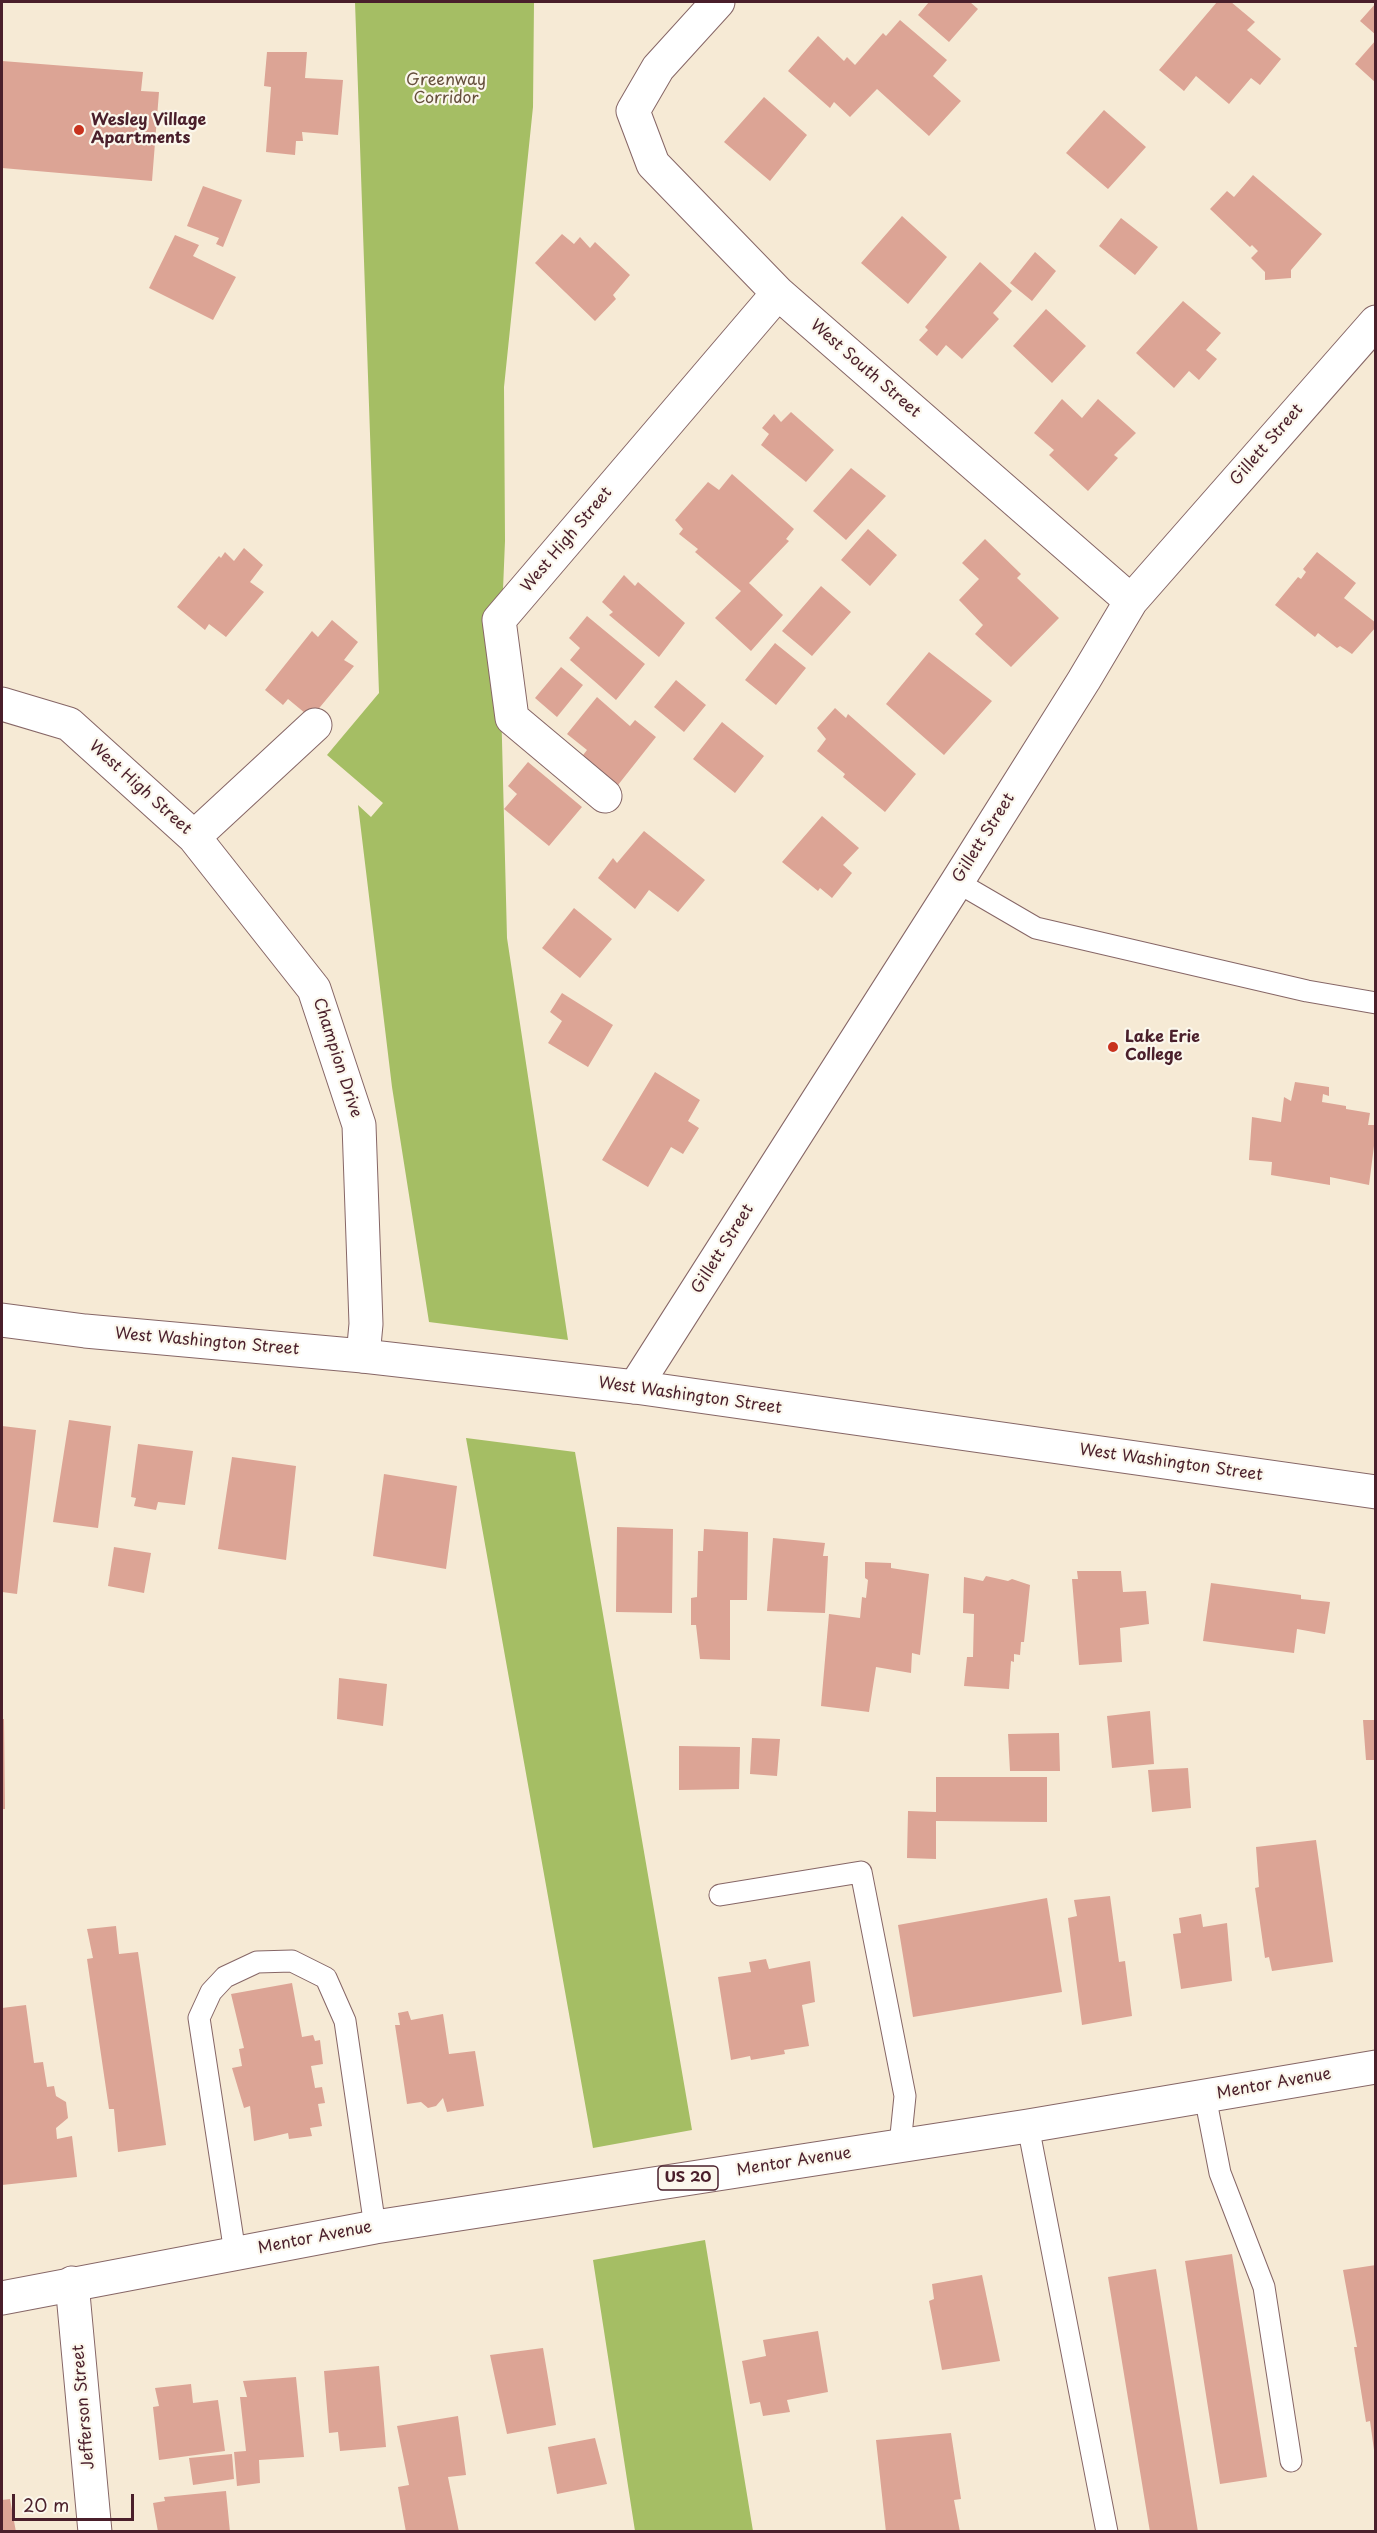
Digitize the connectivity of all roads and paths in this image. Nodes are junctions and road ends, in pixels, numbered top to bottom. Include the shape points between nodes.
1 (718, 2) edge
2 (778, 293) junction
3 (1376, 322) edge
4 (1131, 601) junction
5 (2, 704) edge
6 (315, 725) dead end
7 (605, 796) dead end
8 (194, 837) junction
9 (957, 882) junction
10 (1376, 1003) edge
11 (2, 1320) edge
12 (363, 1356) junction
13 (635, 1387) junction
14 (1376, 1492) edge
15 (720, 1895) dead end
16 (1376, 2067) edge
17 (1205, 2096) junction
18 (1028, 2126) junction
19 (900, 2145) junction
20 (375, 2227) junction
21 (235, 2253) junction
22 (72, 2283) junction
23 (2, 2298) edge
24 (1291, 2461) dead end
25 (95, 2532) edge
26 (1107, 2532) edge

1 - 2 street, West South Street via 658,68 633,111 653,164
2 - 4 street, West South Street
2 - 7 street, West High Street via 500,620 512,718
3 - 4 street, Gillett Street
4 - 9 street, Gillett Street
5 - 8 street, West High Street via 69,724
6 - 8 street, West High Street
8 - 12 street, Champion Drive via 314,989 359,1125 366,1324
9 - 10 lane via 1036,928
9 - 13 street, Gillett Street
11 - 12 street, West Washington Street
12 - 13 street, West Washington Street
13 - 14 street, West Washington Street
15 - 19 lane via 861,1872 905,2096
16 - 17 street, Mentor Avenue / US 20
17 - 18 street, Mentor Avenue / US 20
17 - 24 lane via 1220,2173 1264,2287
18 - 19 street, Mentor Avenue / US 20
18 - 26 lane
19 - 20 street, Mentor Avenue / US 20
20 - 21 street, Mentor Avenue / US 20
20 - 21 lane via 345,2021 326,1978 292,1961 257,1962 225,1977 211,1992 200,2018
21 - 22 street, Mentor Avenue / US 20
22 - 23 street, Mentor Avenue / US 20
22 - 25 street, Jefferson Street

